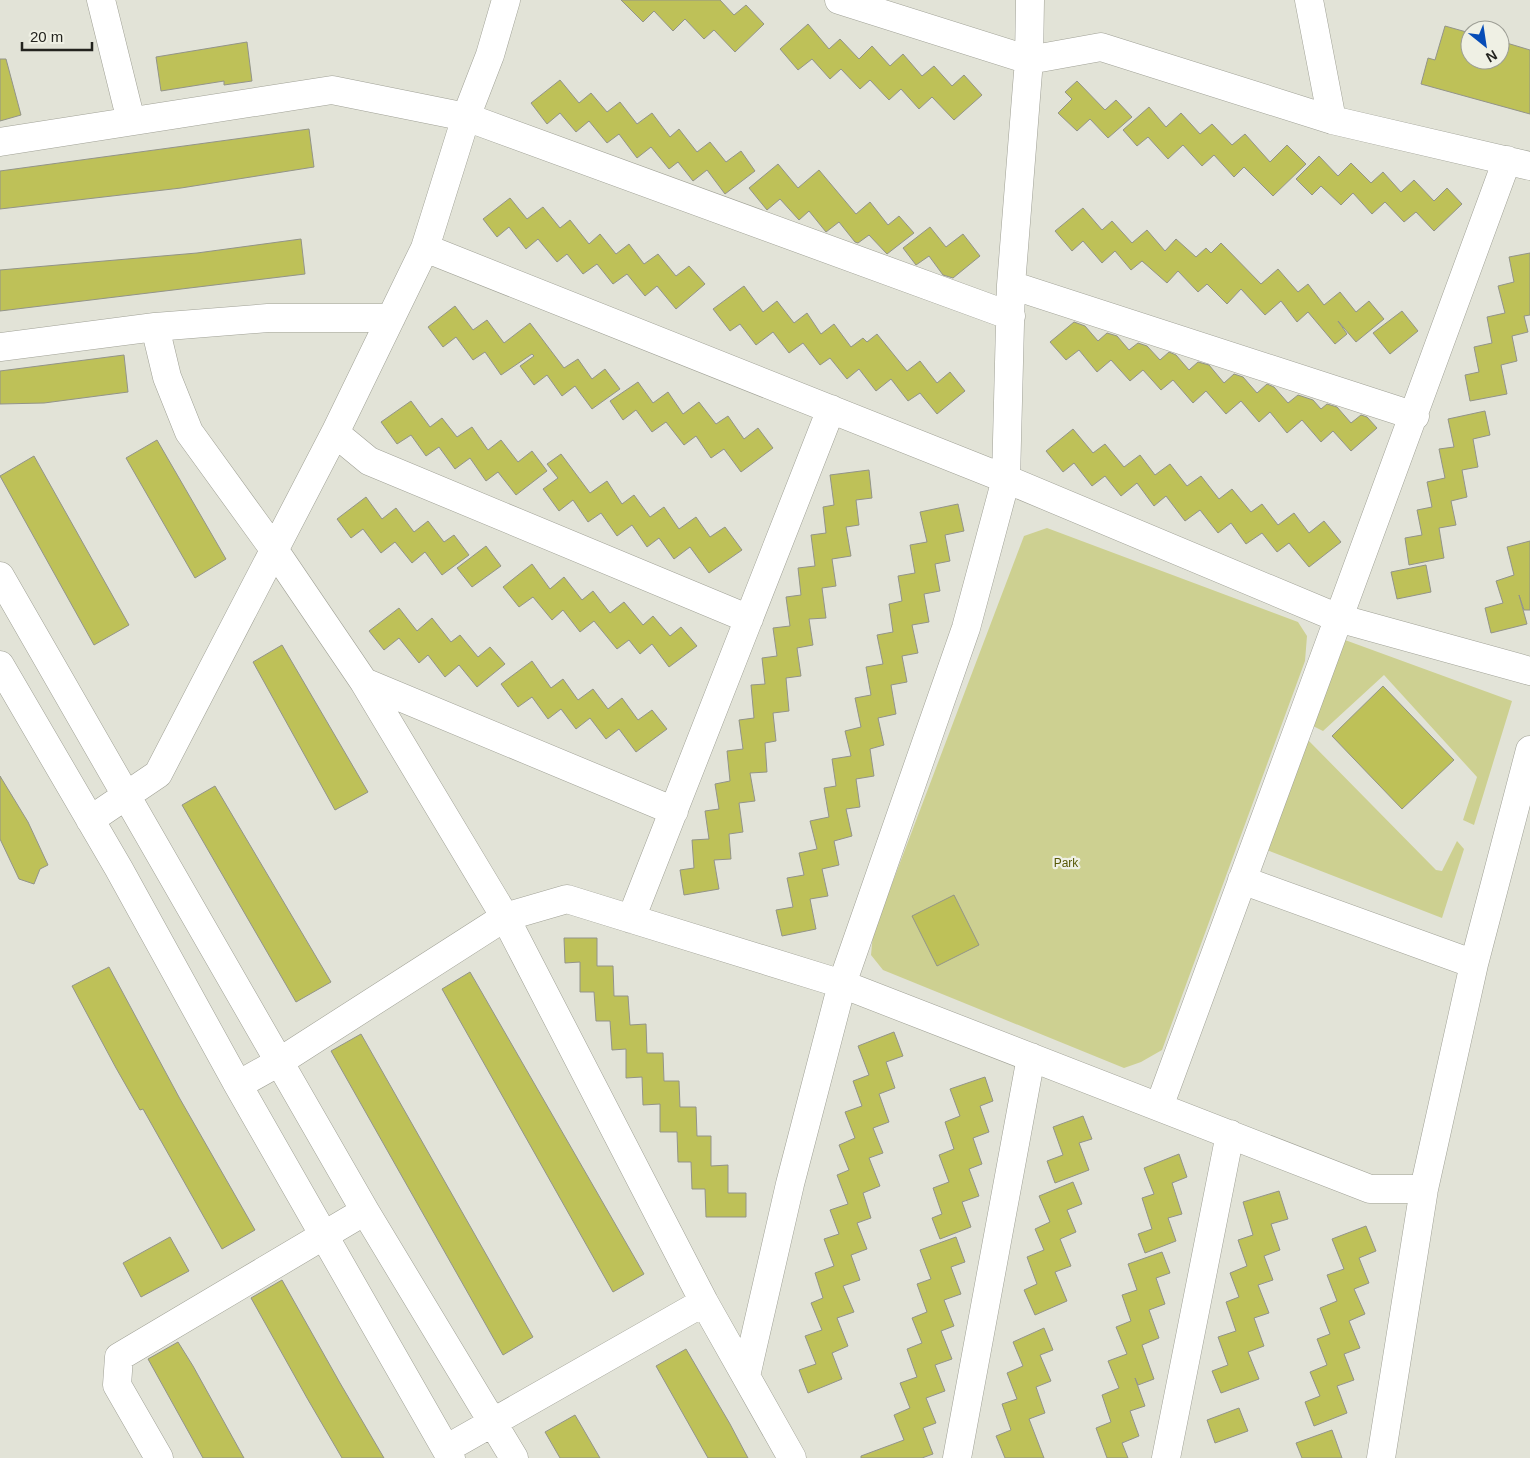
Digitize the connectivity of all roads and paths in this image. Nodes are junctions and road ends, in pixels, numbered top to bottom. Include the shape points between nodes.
1 (101, 0) edge
2 (506, 0) edge
3 (839, 0) edge
4 (1030, 0) edge
5 (1309, 0) edge
6 (1029, 60) junction
7 (466, 116) junction
8 (1332, 120) junction
9 (131, 121) junction
10 (0, 142) edge
11 (1518, 163) edge
12 (425, 248) junction
13 (1011, 285) junction
14 (1011, 316) junction
15 (391, 318) junction
16 (155, 327) junction
17 (0, 347) edge
18 (831, 409) junction
19 (1415, 416) junction
20 (335, 433) junction
21 (1006, 479) junction
22 (273, 548) junction
23 (0, 576) edge
24 (1338, 618) junction
25 (749, 619) junction
26 (0, 665) edge
27 (1530, 672) edge
28 (364, 682) junction
29 (1530, 750) edge
30 (127, 797) junction
31 (674, 811) junction
32 (90, 820) junction
33 (155, 847) junction
34 (119, 869) junction
35 (1242, 880) junction
36 (505, 917) junction
37 (631, 919) junction
38 (1474, 964) junction
39 (842, 984) junction
40 (1031, 1057) junction
41 (279, 1062) junction
42 (238, 1085) junction
43 (1159, 1107) junction
44 (1230, 1134) junction
45 (1424, 1189) junction
46 (365, 1211) junction
47 (325, 1236) junction
48 (704, 1302) junction
49 (746, 1376) junction
50 (493, 1422) junction
51 (449, 1454) edge
52 (158, 1458) edge
53 (514, 1458) edge
54 (792, 1458) edge
55 (957, 1458) edge
56 (1166, 1458) edge
57 (1381, 1458) edge

1 - 9 street
2 - 7 street via 490,55
3 - 6 street
4 - 6 street
5 - 8 street
6 - 8 street via 1101,47
6 - 13 street
7 - 9 street via 332,90
7 - 12 street
7 - 14 street
8 - 11 street
9 - 10 street
11 - 19 street
12 - 15 street
12 - 18 street
13 - 14 street
13 - 19 street
14 - 21 street
15 - 16 street via 268,318
15 - 20 street
16 - 17 street
16 - 22 street via 167,377 190,432
18 - 21 street
18 - 25 street
19 - 24 street
20 - 22 street
20 - 25 street via 369,461
21 - 24 street
21 - 39 street via 966,628
22 - 28 street
22 - 30 street via 158,774
23 - 30 street
24 - 27 street
24 - 35 street
25 - 31 street
26 - 32 street
28 - 31 street
28 - 36 street
29 - 38 street
30 - 32 street
30 - 33 street
31 - 37 street
32 - 34 street
33 - 34 street
33 - 41 street
34 - 42 street
35 - 38 street
35 - 43 street
36 - 37 street via 567,899
36 - 41 street
36 - 48 street
37 - 39 street
38 - 45 street
39 - 40 street
39 - 49 street via 790,1184
40 - 43 street
40 - 55 street
41 - 42 street
41 - 46 street
42 - 47 street
43 - 44 street
44 - 45 street via 1370,1189
44 - 56 street
45 - 57 street
46 - 47 street
46 - 50 street
47 - 51 street
47 - 52 street via 119,1358 117,1385
48 - 49 street
48 - 50 street
49 - 54 street
50 - 51 street
50 - 53 street

